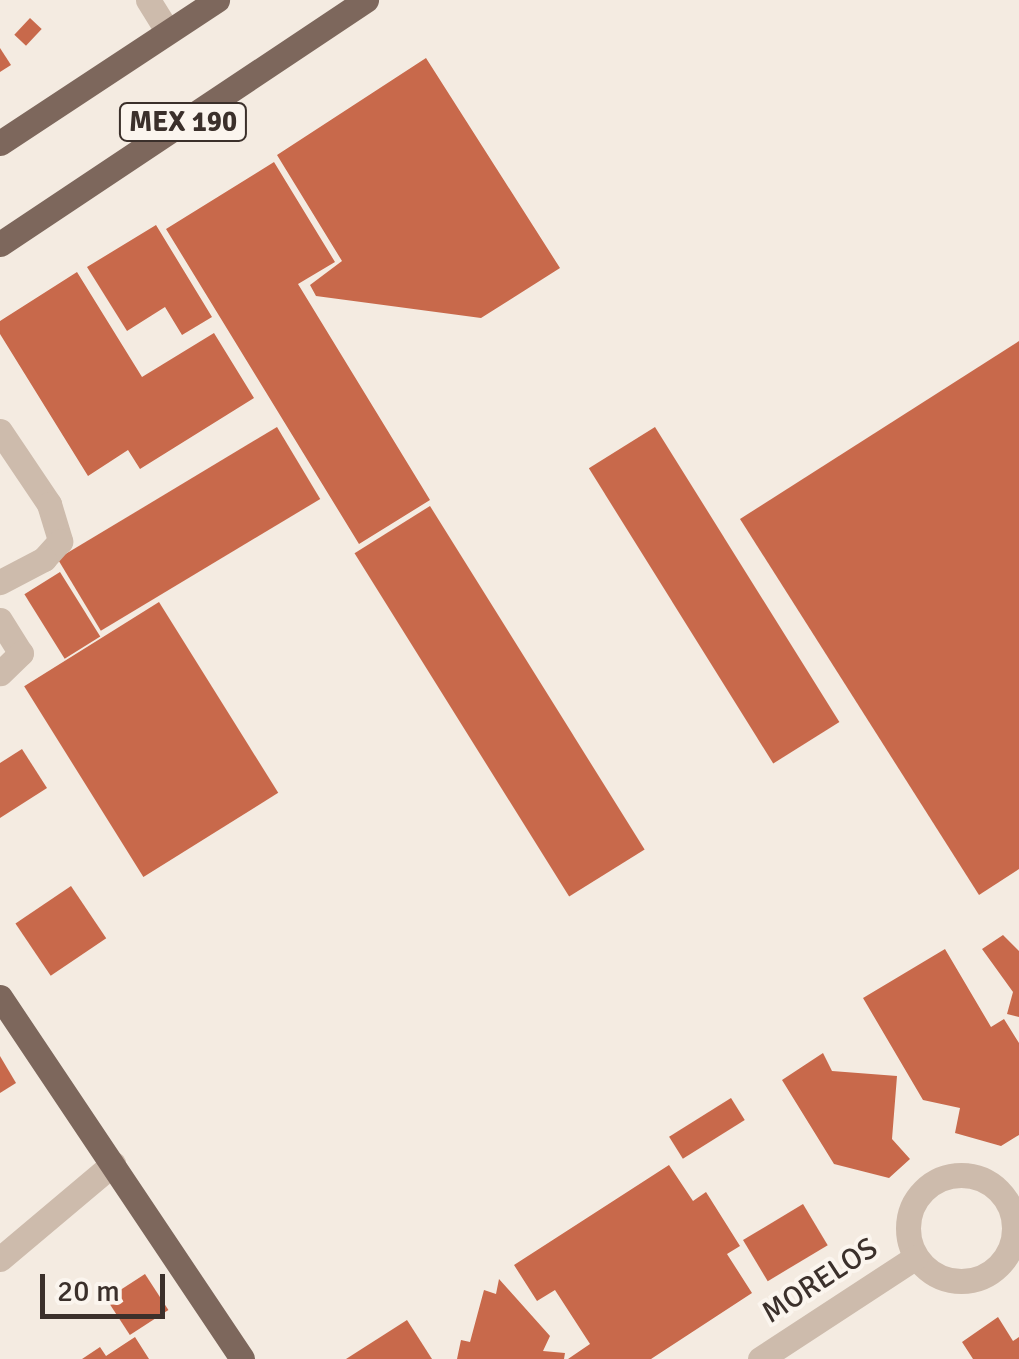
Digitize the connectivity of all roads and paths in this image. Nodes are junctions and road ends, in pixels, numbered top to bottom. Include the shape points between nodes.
1 (148, 0) edge
2 (217, 0) edge
3 (366, 0) edge
4 (168, 32) junction
5 (0, 143) edge
6 (0, 244) edge
7 (0, 432) edge
8 (0, 582) edge
9 (0, 620) edge
10 (0, 673) edge
11 (0, 997) edge
12 (113, 1164) junction
13 (1013, 1194) edge
14 (916, 1257) junction
15 (0, 1259) edge
16 (242, 1359) edge
17 (760, 1359) edge

1 - 4 street
2 - 4 main road, MEX 190
3 - 6 main road, MEX 190
4 - 5 main road, MEX 190
7 - 8 street via 49,504 60,540 52,553
9 - 10 street via 21,653
11 - 12 main road
12 - 15 street
12 - 16 main road
13 - 14 street via 977,1177 940,1179 925,1189 908,1221
13 - 14 street via 1014,1234 998,1267 982,1278 945,1280
14 - 17 street, MORELOS

